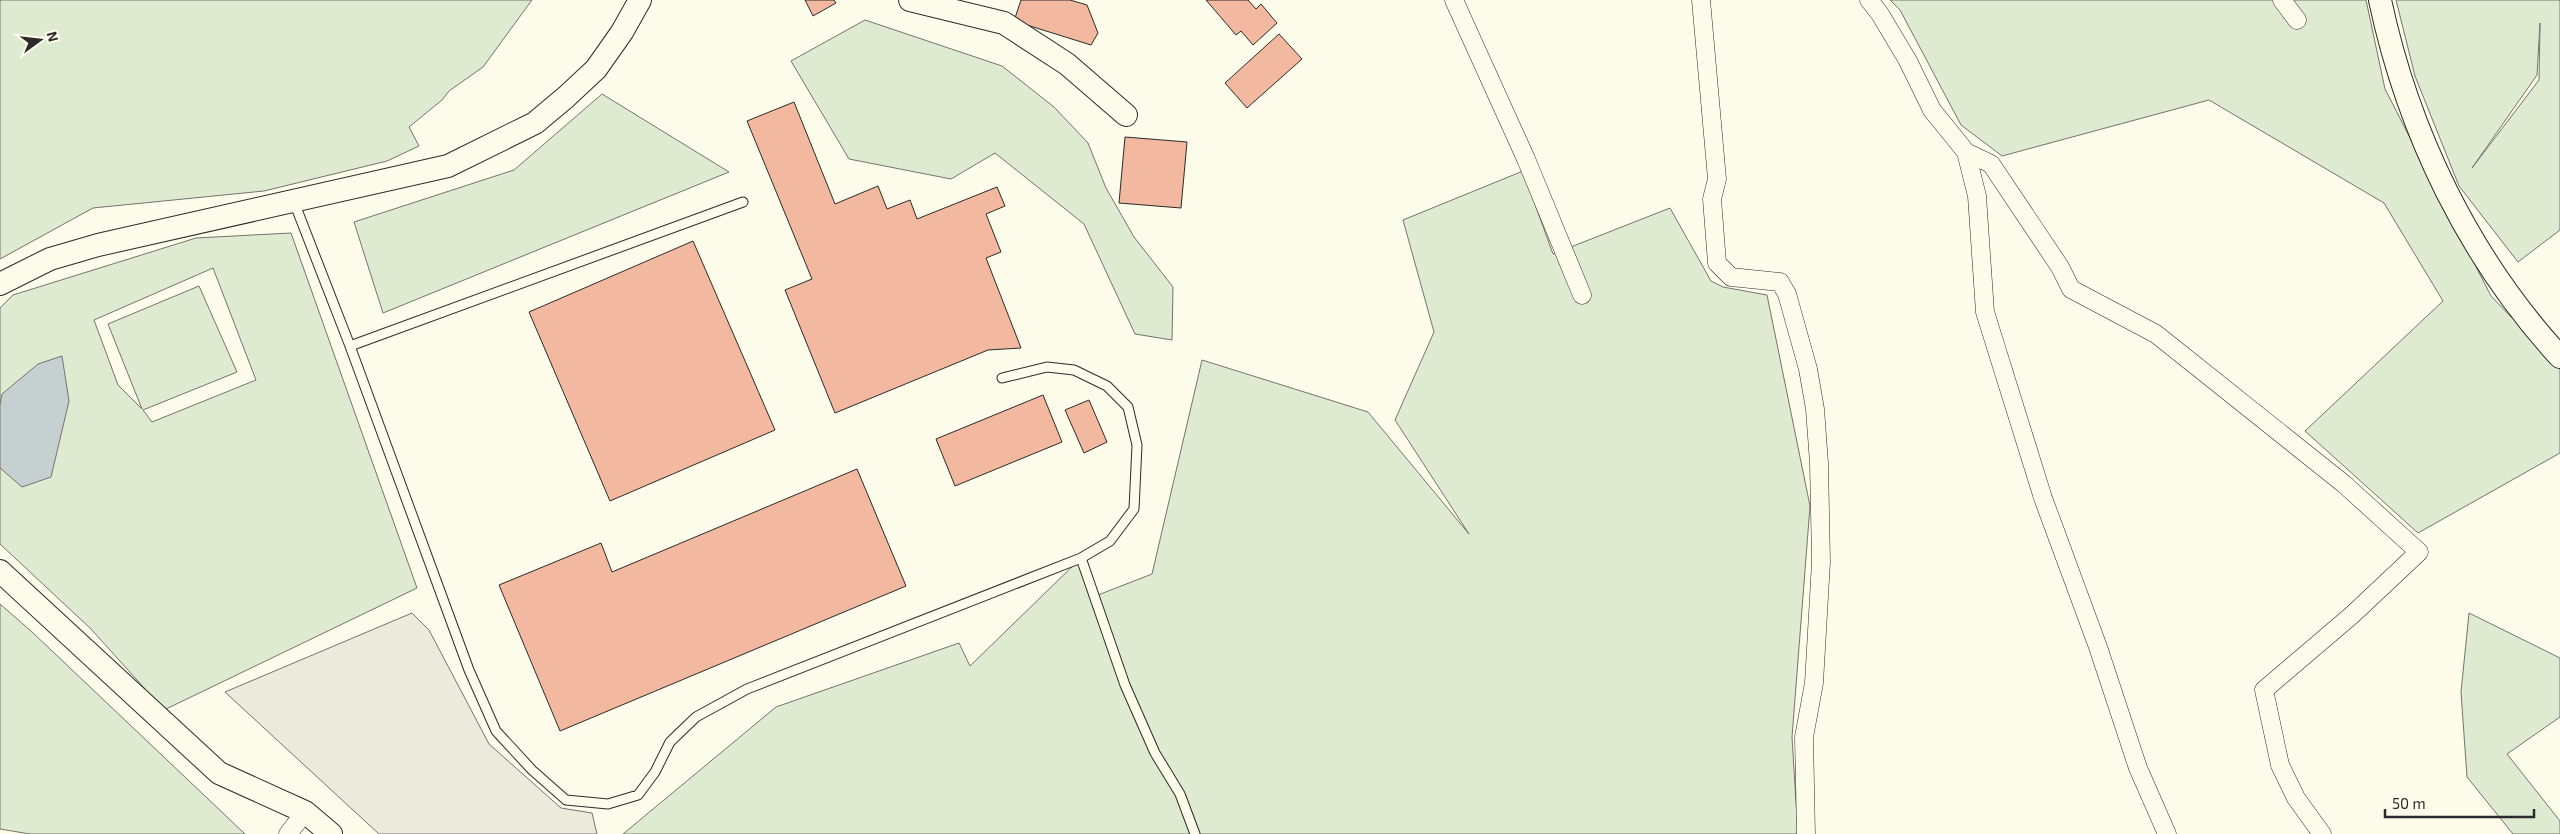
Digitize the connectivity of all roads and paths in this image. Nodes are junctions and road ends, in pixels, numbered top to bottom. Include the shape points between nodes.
1 (640, 0) edge
2 (910, 0) edge
3 (1454, 0) edge
4 (1701, 0) edge
5 (1869, 0) edge
6 (2282, 0) edge
7 (2380, 0) edge
8 (2297, 20) dead end
9 (1126, 115) dead end
10 (1966, 152) junction
11 (294, 202) junction
12 (743, 202) dead end
13 (0, 284) edge
14 (1582, 295) dead end
15 (350, 346) junction
16 (2560, 357) edge
17 (1002, 378) dead end
18 (1081, 558) junction
19 (0, 572) edge
20 (305, 812) junction
21 (288, 834) edge
22 (331, 834) edge
23 (1195, 834) edge
24 (1806, 834) edge
25 (2167, 834) edge
26 (2322, 834) edge

1 - 11 street via 596,69 535,123 448,166
2 - 9 street via 1004,24 1067,64
3 - 14 street via 1526,159
4 - 24 street via 1717,179 1712,199 1718,263 1730,278 1780,282 1787,294 1808,369 1815,409 1821,562 1814,683 1804,737
5 - 10 street via 1908,61 1932,110
6 - 8 street
7 - 16 street via 2390,45 2427,149 2459,217 2526,320
10 - 25 street via 1977,196 1986,312 2043,498 2138,768
10 - 26 street via 1991,164 2060,267 2071,289 2156,334 2344,484 2418,552 2352,615 2264,690 2280,764 2296,798
11 - 13 street via 98,244 50,259
11 - 15 lane
12 - 15 lane
15 - 18 lane via 469,670 496,732 566,800 608,804 638,795 655,772 670,742 696,717 747,689
17 - 18 lane via 1047,367 1074,370 1107,386 1128,407 1137,445 1134,508 1110,541
18 - 23 lane via 1124,685 1155,753 1180,794
19 - 20 street via 219,772
20 - 21 street
20 - 22 street

